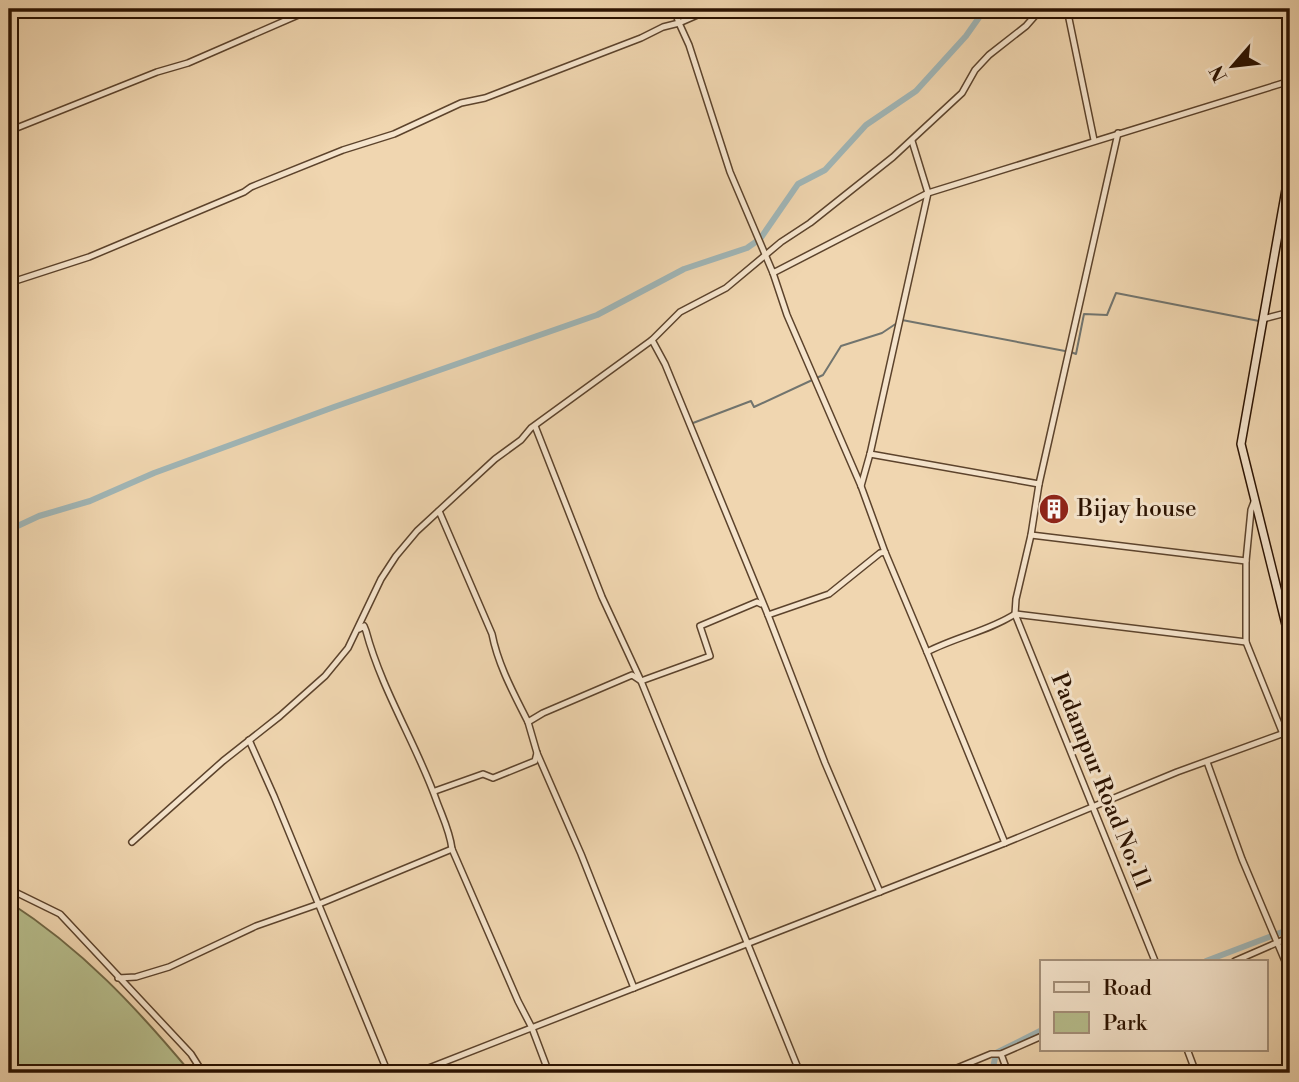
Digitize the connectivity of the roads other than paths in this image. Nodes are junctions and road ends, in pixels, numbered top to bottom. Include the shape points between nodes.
1 (312, 9) edge
2 (674, 9) edge
3 (711, 9) edge
4 (1041, 9) edge
5 (1067, 9) edge
6 (679, 23) junction
7 (1290, 81) edge
8 (9, 131) edge
9 (1118, 136) junction
10 (1094, 140) junction
11 (912, 141) junction
12 (1290, 167) edge
13 (928, 193) junction
14 (766, 257) junction
15 (773, 273) junction
16 (9, 284) edge
17 (1290, 312) edge
18 (1263, 322) junction
19 (652, 340) junction
20 (536, 426) junction
21 (870, 454) junction
22 (1039, 484) junction
23 (861, 486) junction
24 (1255, 502) junction
25 (439, 511) junction
26 (1031, 535) junction
27 (885, 552) junction
28 (1246, 561) junction
29 (762, 605) junction
30 (1015, 614) junction
31 (768, 615) junction
32 (357, 630) junction
33 (1290, 641) edge
34 (1246, 642) junction
35 (927, 652) junction
36 (641, 681) junction
37 (528, 722) junction
38 (1290, 731) edge
39 (1283, 734) junction
40 (249, 740) junction
41 (537, 753) junction
42 (1207, 762) junction
43 (435, 791) junction
44 (1092, 806) junction
45 (132, 842) dead end
46 (1005, 843) junction
47 (452, 849) junction
48 (9, 889) edge
49 (880, 892) junction
50 (319, 904) junction
51 (1290, 937) edge
52 (1277, 942) junction
53 (749, 943) junction
54 (1155, 960) edge
55 (1238, 960) edge
56 (1290, 973) edge
57 (118, 978) junction
58 (634, 988) junction
59 (532, 1028) junction
60 (1040, 1037) edge
61 (1187, 1050) edge
62 (1001, 1054) junction
63 (203, 1073) edge
64 (388, 1073) edge
65 (416, 1073) edge
66 (549, 1073) edge
67 (800, 1073) edge
68 (945, 1073) edge
69 (1008, 1073) edge
70 (1196, 1073) edge

1 - 8 street
2 - 6 street
3 - 6 street
4 - 11 street via 989,54 962,93
5 - 10 street
6 - 14 street via 730,172
6 - 16 street via 485,98 461,103 89,257
7 - 9 street
9 - 10 street
9 - 22 street
10 - 13 street
11 - 13 street
11 - 14 street
12 - 18 street
13 - 15 street
13 - 21 street
14 - 15 street
14 - 19 street via 726,288 680,313
15 - 23 street
17 - 18 street
18 - 24 street via 1241,444
19 - 20 street
19 - 29 street
20 - 25 street
20 - 36 street via 602,597
21 - 22 street
21 - 23 street
22 - 26 street
23 - 27 street
24 - 28 street
24 - 33 street
25 - 32 street via 396,556
25 - 37 street
26 - 28 street
26 - 30 street
27 - 31 street via 829,594
27 - 35 street
28 - 34 street
29 - 31 street
29 - 36 street via 757,602 700,626 710,656
30 - 34 street
30 - 35 street
30 - 44 street, Padampur Road No: 11
31 - 49 street
32 - 40 street via 325,676
32 - 43 street via 363,626 366,631
34 - 39 street
35 - 46 street
36 - 37 street via 632,675 612,682
36 - 53 street
37 - 41 street
38 - 39 street
39 - 42 street
40 - 45 street
40 - 50 street
41 - 43 street via 535,761 493,778 483,774
41 - 58 street
42 - 44 street
42 - 52 street
43 - 47 street
44 - 46 street
44 - 54 street, Padampur Road No: 11
46 - 49 street
47 - 50 street
47 - 59 street
48 - 57 street via 60,913
49 - 53 street
50 - 57 street via 256,926 169,967
50 - 64 street
51 - 52 street
52 - 55 street
52 - 56 street
53 - 58 street
53 - 67 street
57 - 63 street via 191,1054
58 - 59 street
59 - 65 street
59 - 66 street
60 - 62 street
61 - 70 street
62 - 68 street via 990,1054
62 - 69 street

